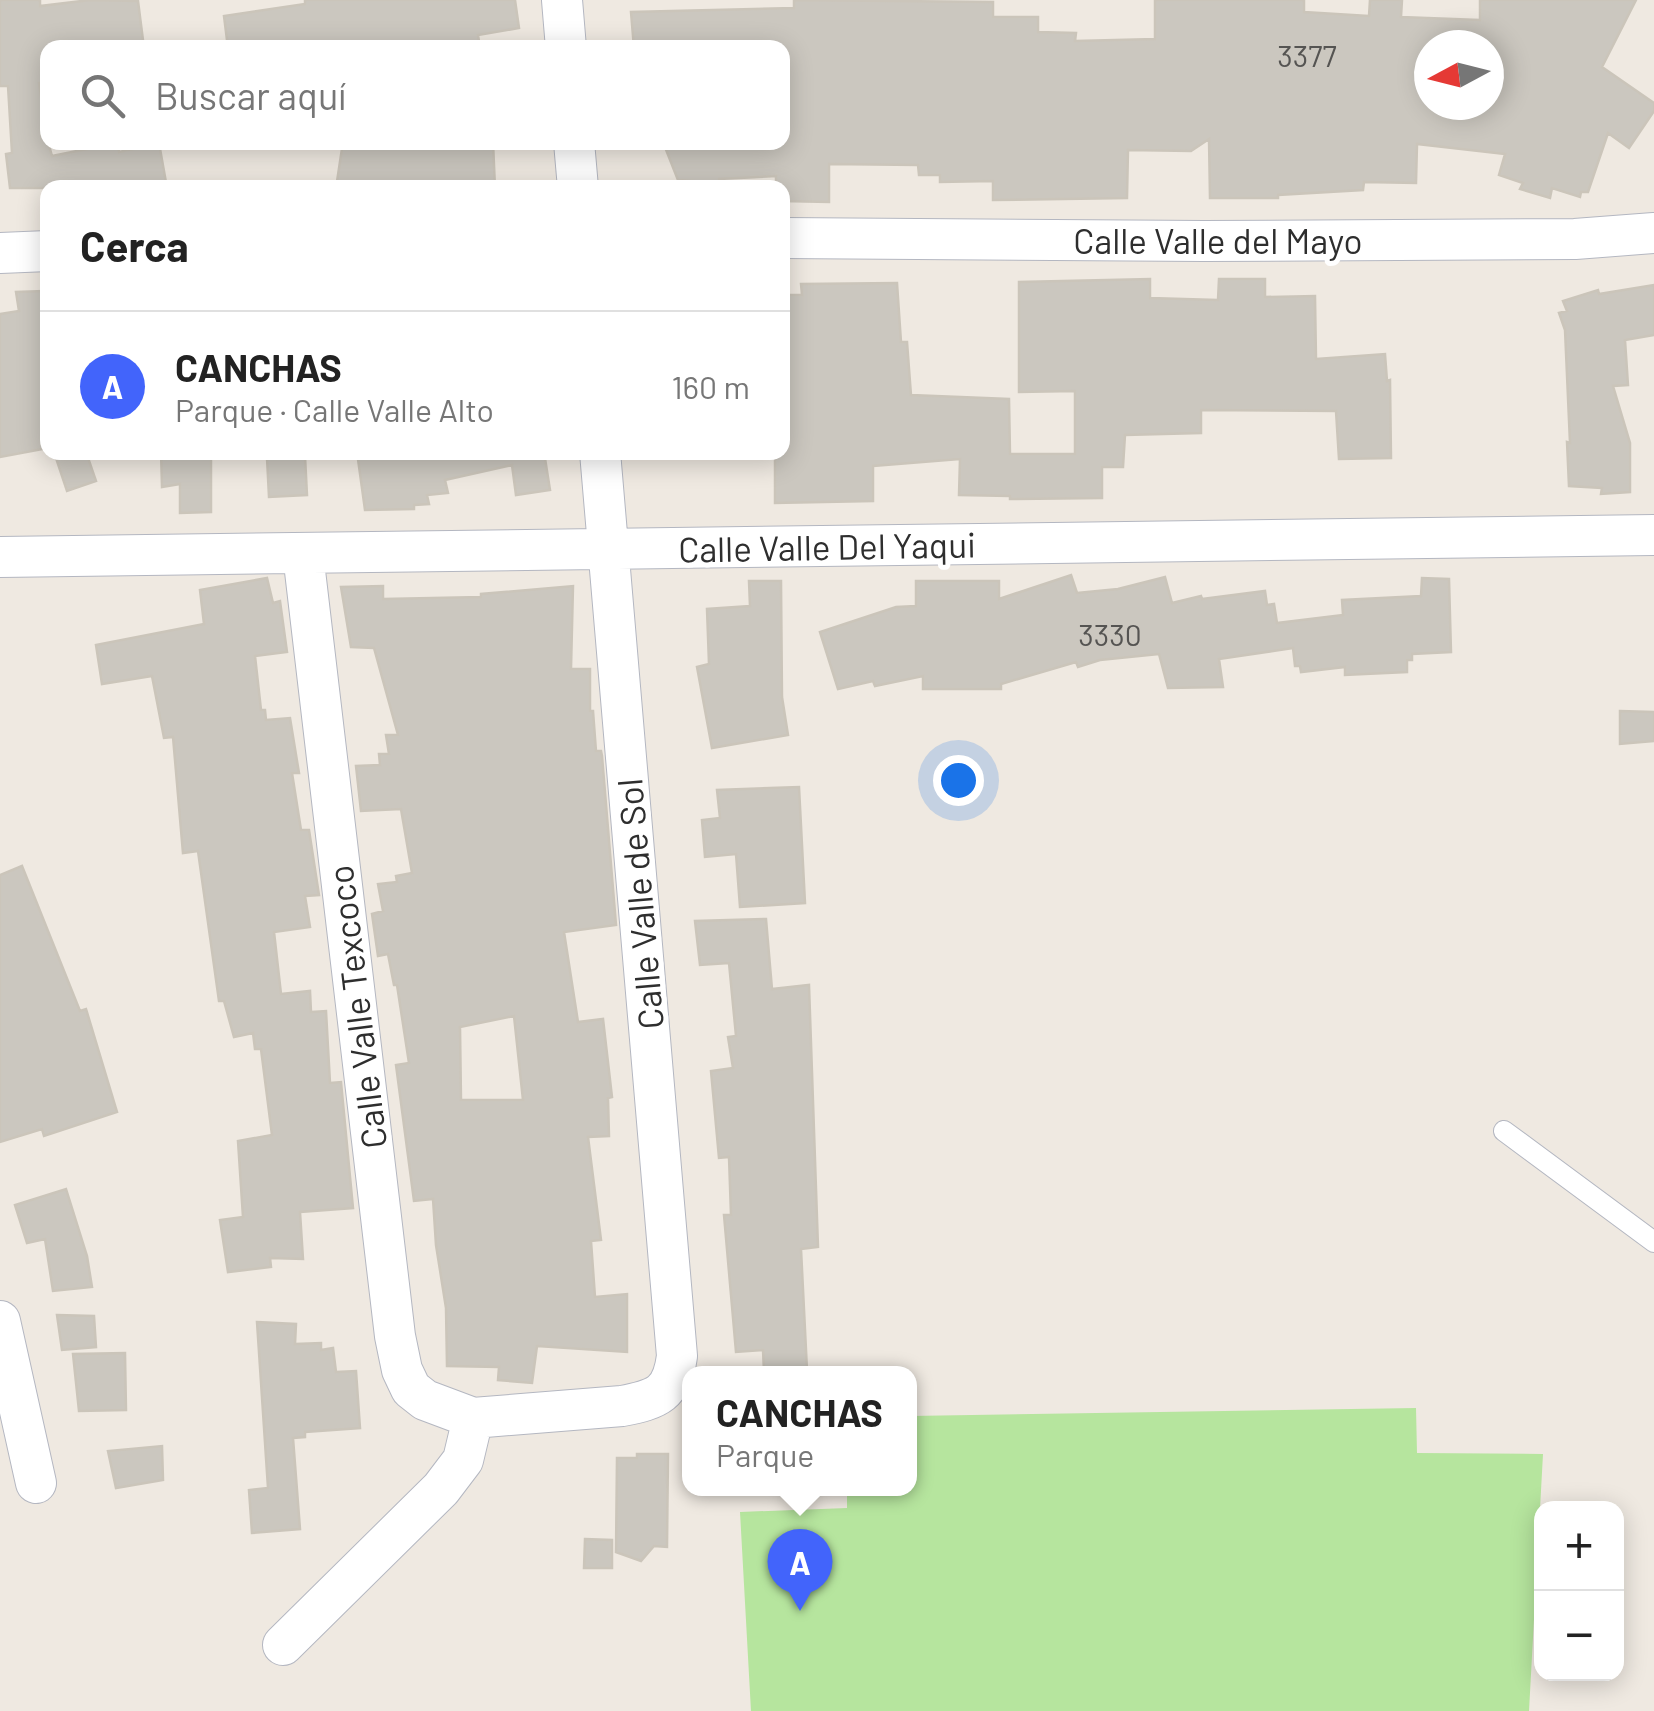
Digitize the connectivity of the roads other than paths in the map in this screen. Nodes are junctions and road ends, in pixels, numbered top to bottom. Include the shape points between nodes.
1 (562, 0) edge
2 (565, 40) edge
3 (575, 150) edge
4 (577, 180) edge
5 (1654, 233) edge
6 (790, 238) edge
7 (40, 251) edge
8 (0, 253) edge
9 (601, 460) edge
10 (1654, 535) edge
11 (608, 548) junction
12 (303, 554) junction
13 (0, 556) edge
14 (1504, 1131) dead end
15 (1654, 1242) edge
16 (0, 1322) edge
17 (473, 1418) junction
18 (36, 1483) dead end
19 (283, 1645) dead end

1 - 2 street
3 - 4 street
5 - 6 street, Calle Valle del Mayo via 1360,240
7 - 8 street
9 - 11 street, Calle Valle de Sol
10 - 11 street, Calle Valle Del Yaqui
11 - 12 street, Calle Valle Del Yaqui
11 - 17 street, Calle Valle de Sol via 678,1356 664,1392 646,1401
12 - 13 street, Calle Valle Del Yaqui
12 - 17 street, Calle Valle Texcoco via 395,1336 411,1389
14 - 15 lane
16 - 18 street
17 - 19 street via 462,1460 441,1489

